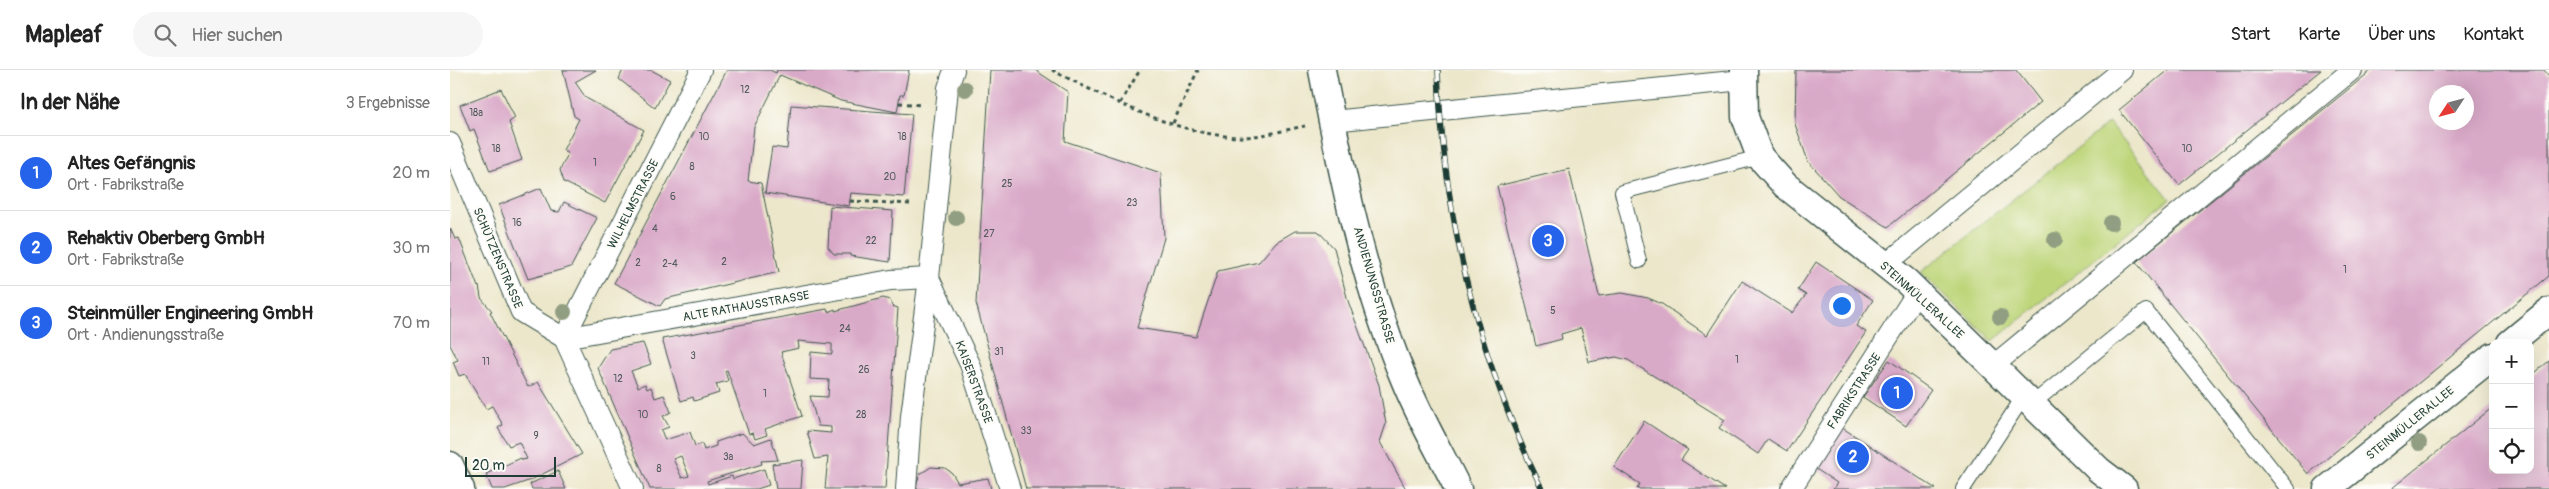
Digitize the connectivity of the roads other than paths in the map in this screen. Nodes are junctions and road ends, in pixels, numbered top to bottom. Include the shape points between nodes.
1 (701, 70) edge
2 (954, 70) edge
3 (1322, 70) edge
4 (2122, 70) edge
5 (2352, 70) edge
6 (1743, 75) edge
7 (1332, 121) junction
8 (450, 143) edge
9 (1760, 157) junction
10 (1639, 261) dead end
11 (1885, 265) junction
12 (929, 278) junction
13 (1917, 292) junction
14 (2549, 311) edge
15 (564, 338) junction
16 (2515, 339) edge
17 (2489, 359) edge
18 (1994, 365) junction
19 (2028, 400) junction
20 (450, 465) edge
21 (461, 489) edge
22 (633, 489) edge
23 (906, 489) edge
24 (1010, 489) edge
25 (1458, 489) edge
26 (1791, 489) edge
27 (1964, 489) edge
28 (2124, 489) edge
29 (2288, 489) edge
30 (2327, 489) edge

1 - 15 street, WILHELMSTRASSE
2 - 12 street via 948,88
3 - 7 street, ANDIENUNGSSTRASSE
4 - 11 street
5 - 18 street
6 - 7 street
6 - 9 street, STEINMÜLLERALLEE via 1745,117
7 - 25 street, ANDIENUNGSSTRASSE via 1380,314 1406,384
8 - 15 street, SCHÜTZENSTRASSE via 521,312
9 - 10 lane via 1622,192
9 - 11 street, STEINMÜLLERALLEE via 1785,185
11 - 13 street, STEINMÜLLERALLEE
12 - 15 street, ALTE RATHAUSSTRASSE via 891,280
12 - 23 street via 911,416
12 - 24 street, KAISERSTRASSE via 970,364
13 - 18 street, STEINMÜLLERALLEE
13 - 26 street, FABRIKSTRASSE
14 - 16 street
15 - 22 street
17 - 30 street, STEINMÜLLERALLEE
18 - 19 street, STEINMÜLLERALLEE
19 - 27 lane
19 - 28 street, STEINMÜLLERALLEE via 2099,470
19 - 29 lane via 2146,311
20 - 21 street

